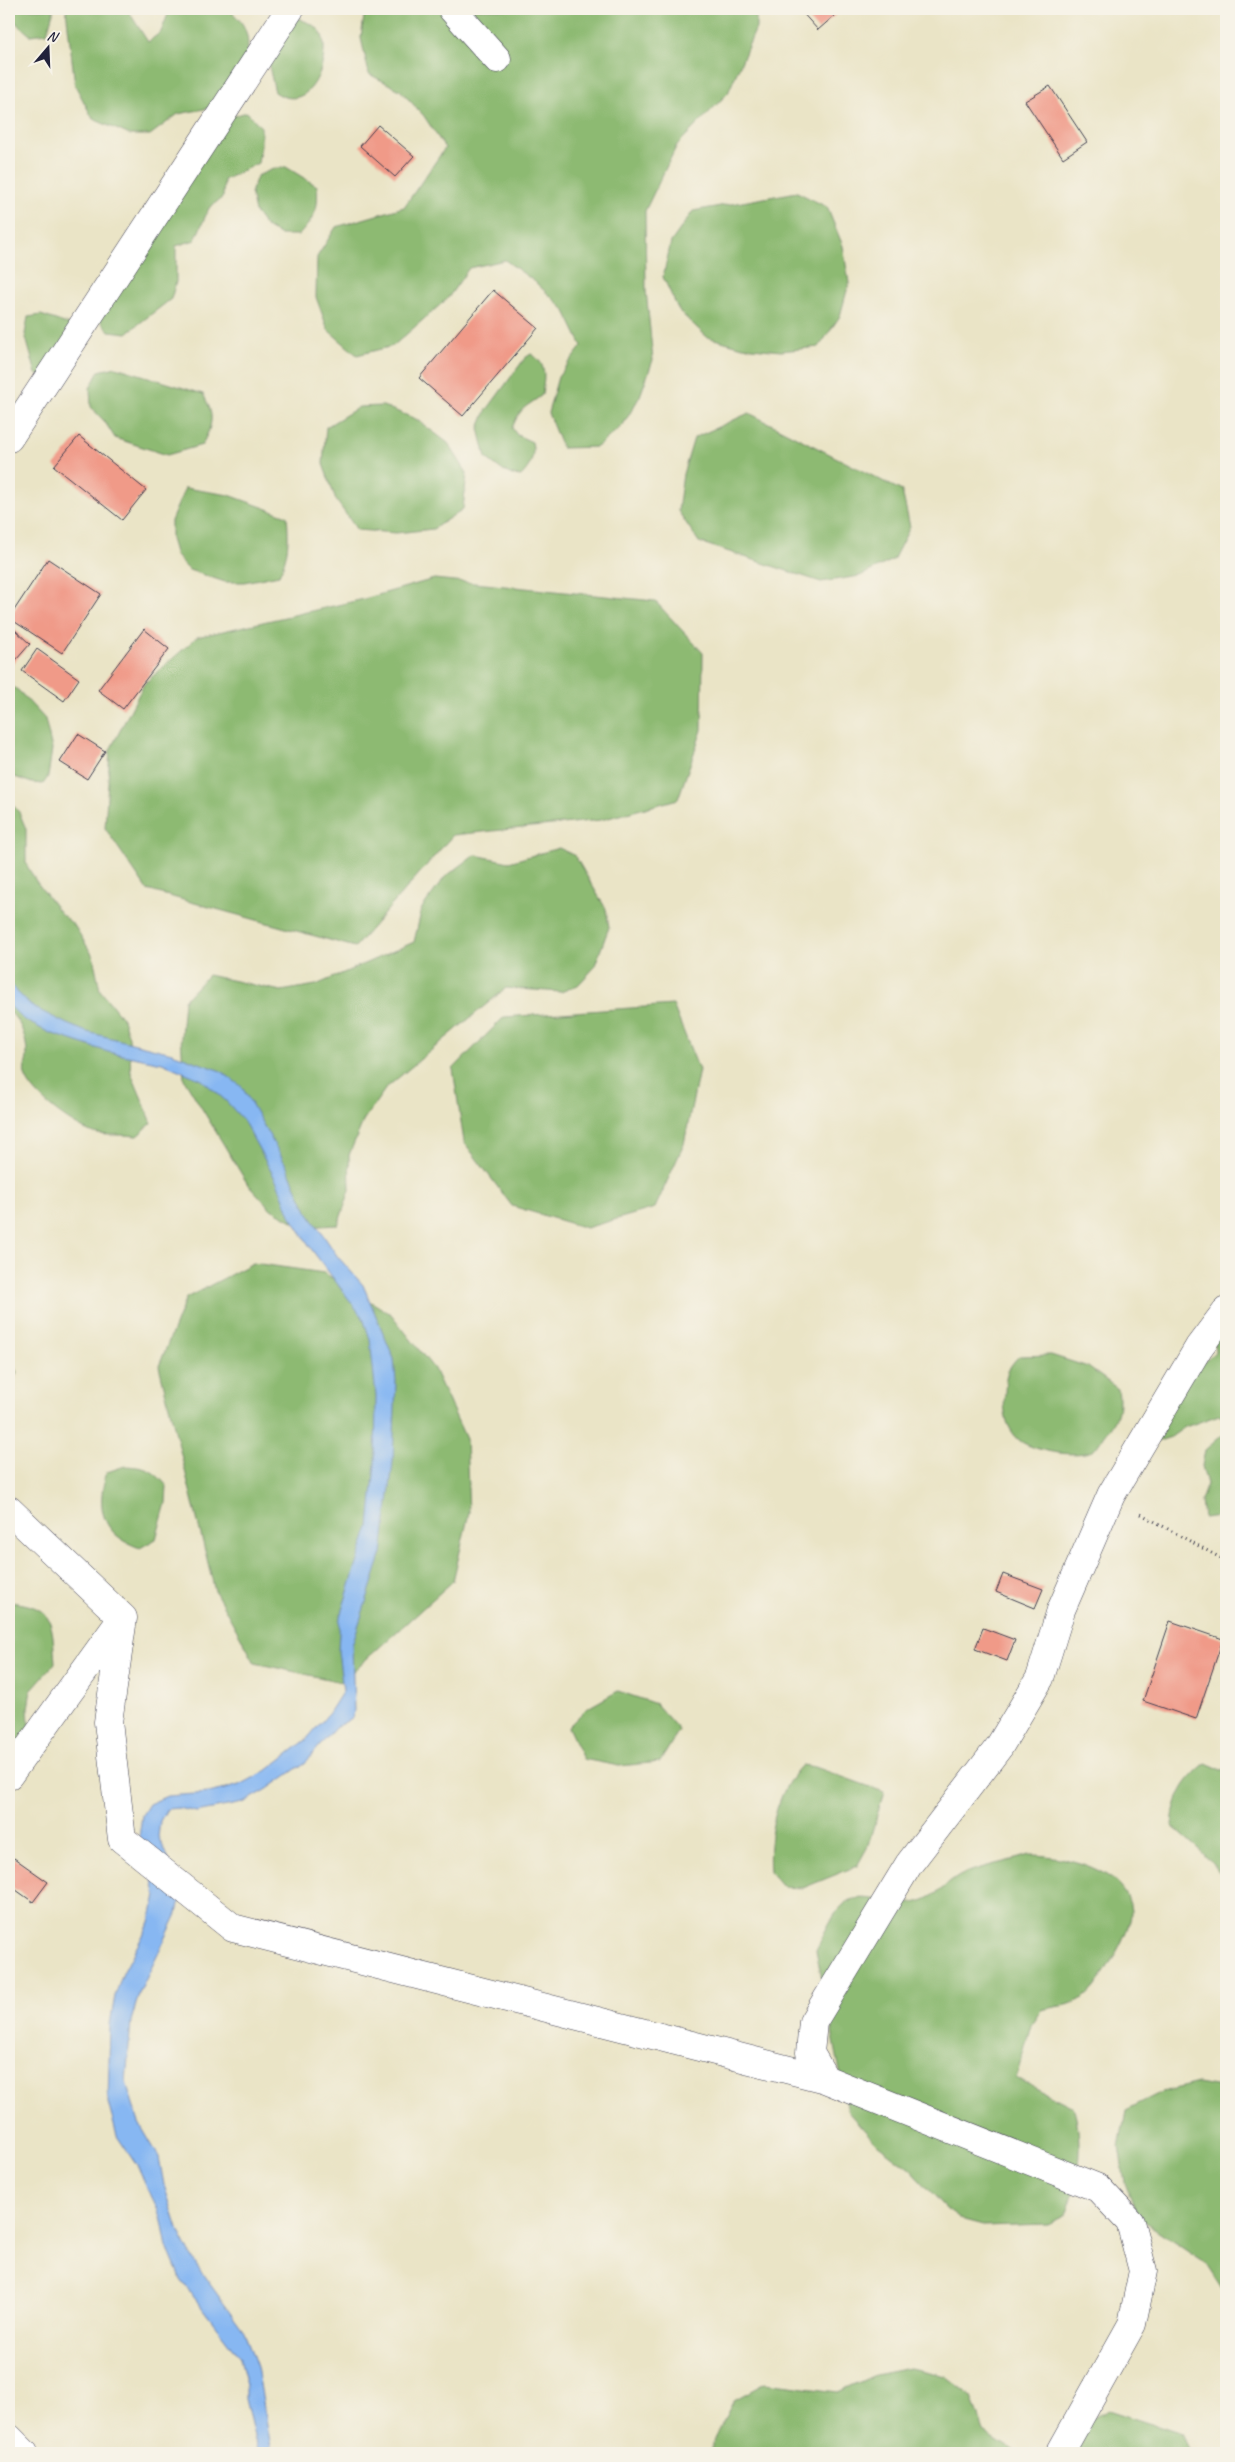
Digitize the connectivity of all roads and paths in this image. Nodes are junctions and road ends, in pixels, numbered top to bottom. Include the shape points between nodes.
1 (290, 9) edge
2 (452, 9) edge
3 (497, 58) dead end
4 (9, 438) edge
5 (1226, 1311) edge
6 (1111, 1495) junction
7 (9, 1510) edge
8 (1226, 1560) edge
9 (123, 1618) junction
10 (9, 1775) edge
11 (825, 2079) junction
12 (9, 2438) edge
13 (24, 2453) edge
14 (1060, 2453) edge

1 - 4 street
2 - 3 street
5 - 6 street via 1199,1347
6 - 8 path
6 - 11 street via 1061,1610 1040,1678 999,1747 909,1864 813,2022 810,2053
7 - 9 street
9 - 10 street
9 - 11 street via 108,1722 122,1840 233,1928
11 - 14 street via 1098,2188 1130,2222 1143,2271 1132,2324
12 - 13 street

